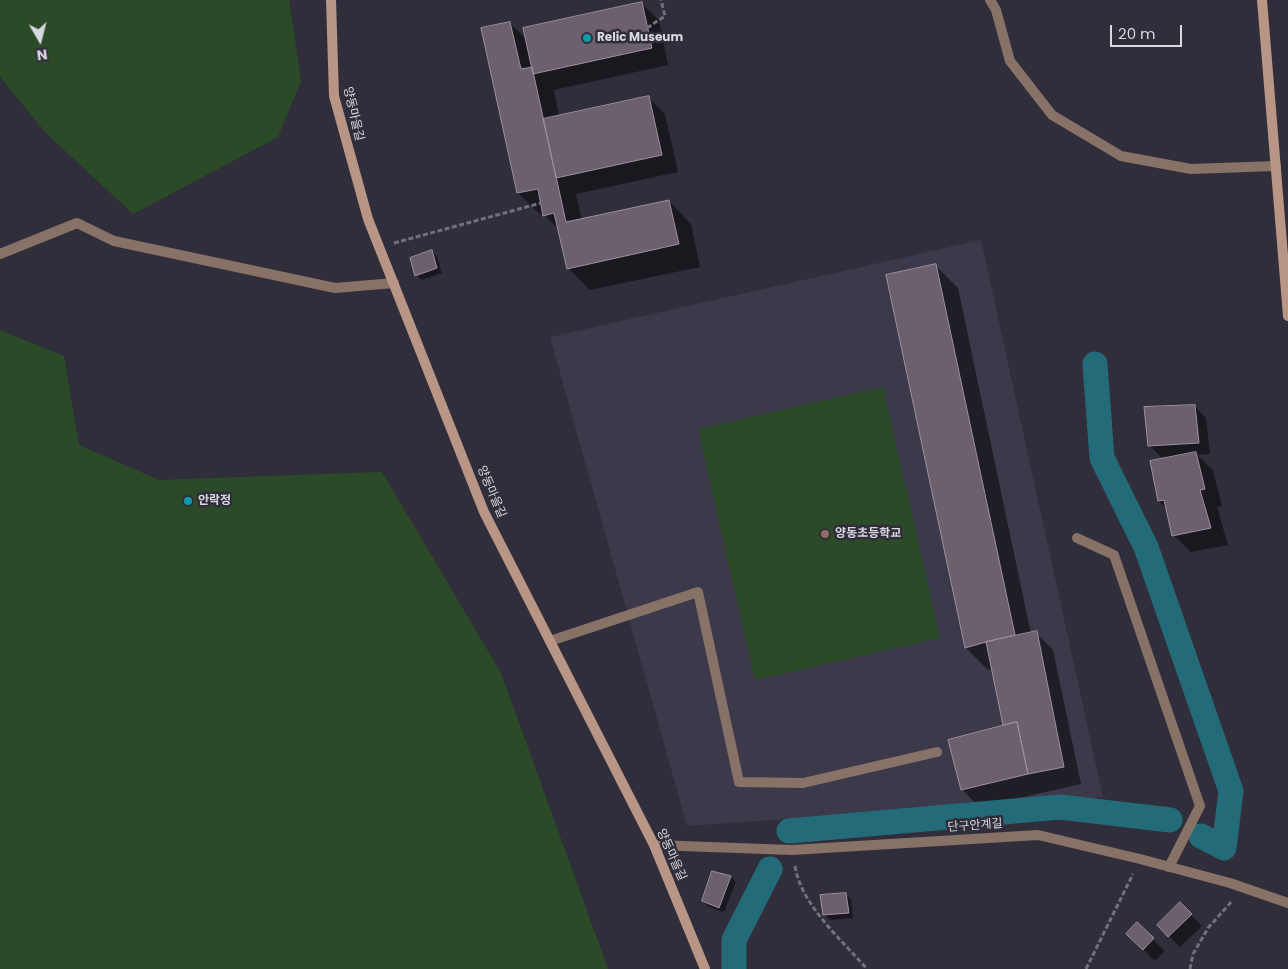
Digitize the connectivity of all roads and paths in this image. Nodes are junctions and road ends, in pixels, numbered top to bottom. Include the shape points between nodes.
1 (331, 0) edge
2 (661, 0) edge
3 (990, 0) edge
4 (1262, 0) edge
5 (647, 28) dead end
6 (1276, 166) junction
7 (541, 204) dead end
8 (394, 243) dead end
9 (0, 254) edge
10 (394, 283) junction
11 (1288, 316) edge
12 (1077, 538) dead end
13 (550, 641) junction
14 (936, 752) dead end
15 (654, 845) junction
16 (792, 850) junction
17 (1140, 860) junction
18 (1169, 867) junction
19 (1243, 888) junction
20 (1288, 903) edge
21 (705, 969) edge
22 (867, 969) edge
23 (1086, 969) edge
24 (1190, 969) edge

1 - 10 street, 양동마을길 via 334,96 368,219
2 - 5 path via 665,16
3 - 6 street via 996,10 1010,61 1052,115 1121,156 1192,169
4 - 6 street
6 - 11 street
7 - 8 path
9 - 10 street via 77,223 114,241 335,288
10 - 13 street, 양동마을길 via 484,512
12 - 18 street via 1114,555 1200,806
13 - 14 street via 698,592 739,782 803,783
13 - 15 street, 양동마을길
15 - 16 street, 단구안계길
15 - 21 street, 양동마을길
16 - 17 street, 단구안계길 via 1038,835
16 - 22 path via 797,877 815,911
17 - 18 street, 단구안계길
17 - 23 path
18 - 19 street, 단구안계길
19 - 20 street, 단구안계길
19 - 24 path via 1208,928 1193,954

